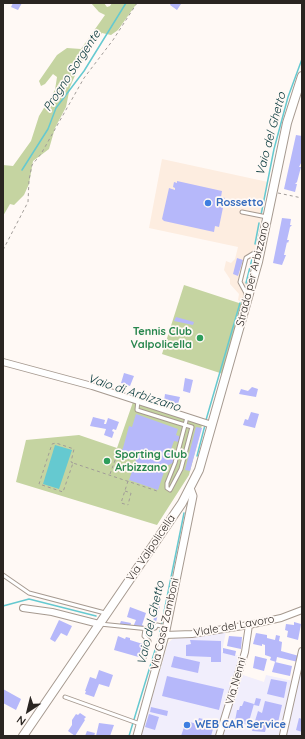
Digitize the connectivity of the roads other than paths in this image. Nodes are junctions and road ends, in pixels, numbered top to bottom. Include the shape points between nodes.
1 (302, 76) edge
2 (242, 212) dead end
3 (267, 217) junction
4 (260, 249) junction
5 (248, 296) junction
6 (3, 362) edge
7 (186, 420) junction
8 (212, 424) junction
9 (199, 470) joint
10 (190, 488) junction
11 (3, 575) edge
12 (23, 608) dead end
13 (302, 610) edge
14 (106, 614) junction
15 (99, 624) junction
16 (249, 625) junction
17 (164, 626) junction
18 (144, 629) junction
19 (164, 635) junction
20 (302, 651) edge
21 (144, 658) dead end
22 (65, 697) dead end
23 (140, 724) junction
24 (283, 735) dead end
25 (23, 736) edge
26 (137, 736) edge
27 (219, 736) edge

1 - 3 main road, Strada per Arbizzano via 287,123
2 - 3 lane
3 - 4 main road, Strada per Arbizzano
4 - 5 main road, Strada per Arbizzano
4 - 5 lane via 246,258 240,282
5 - 8 main road, Strada per Arbizzano
6 - 7 street via 138,400
7 - 7 lane via 167,483 170,490 182,469 192,427
7 - 8 street
8 - 9 main road, Strada per Arbizzano
9 - 10 main road, Via Valpolicella
10 - 14 main road, Via Valpolicella
10 - 17 street, Via Casa Zamboni via 193,496
11 - 14 lane via 29,593
12 - 15 street via 52,612
13 - 16 street, Viale del Lavoro
14 - 15 main road, Via Valpolicella
15 - 18 lane
15 - 25 main road, Via Valpolicella
16 - 19 street, Viale del Lavoro via 192,634
16 - 27 street, Via Nenni via 245,652
17 - 18 lane via 157,625 155,628
17 - 19 street, Via Casa Zamboni
18 - 21 lane via 144,636 148,641
19 - 23 street, Via Casa Zamboni
20 - 24 street
22 - 23 lane
23 - 26 street, Via Casa Zamboni

